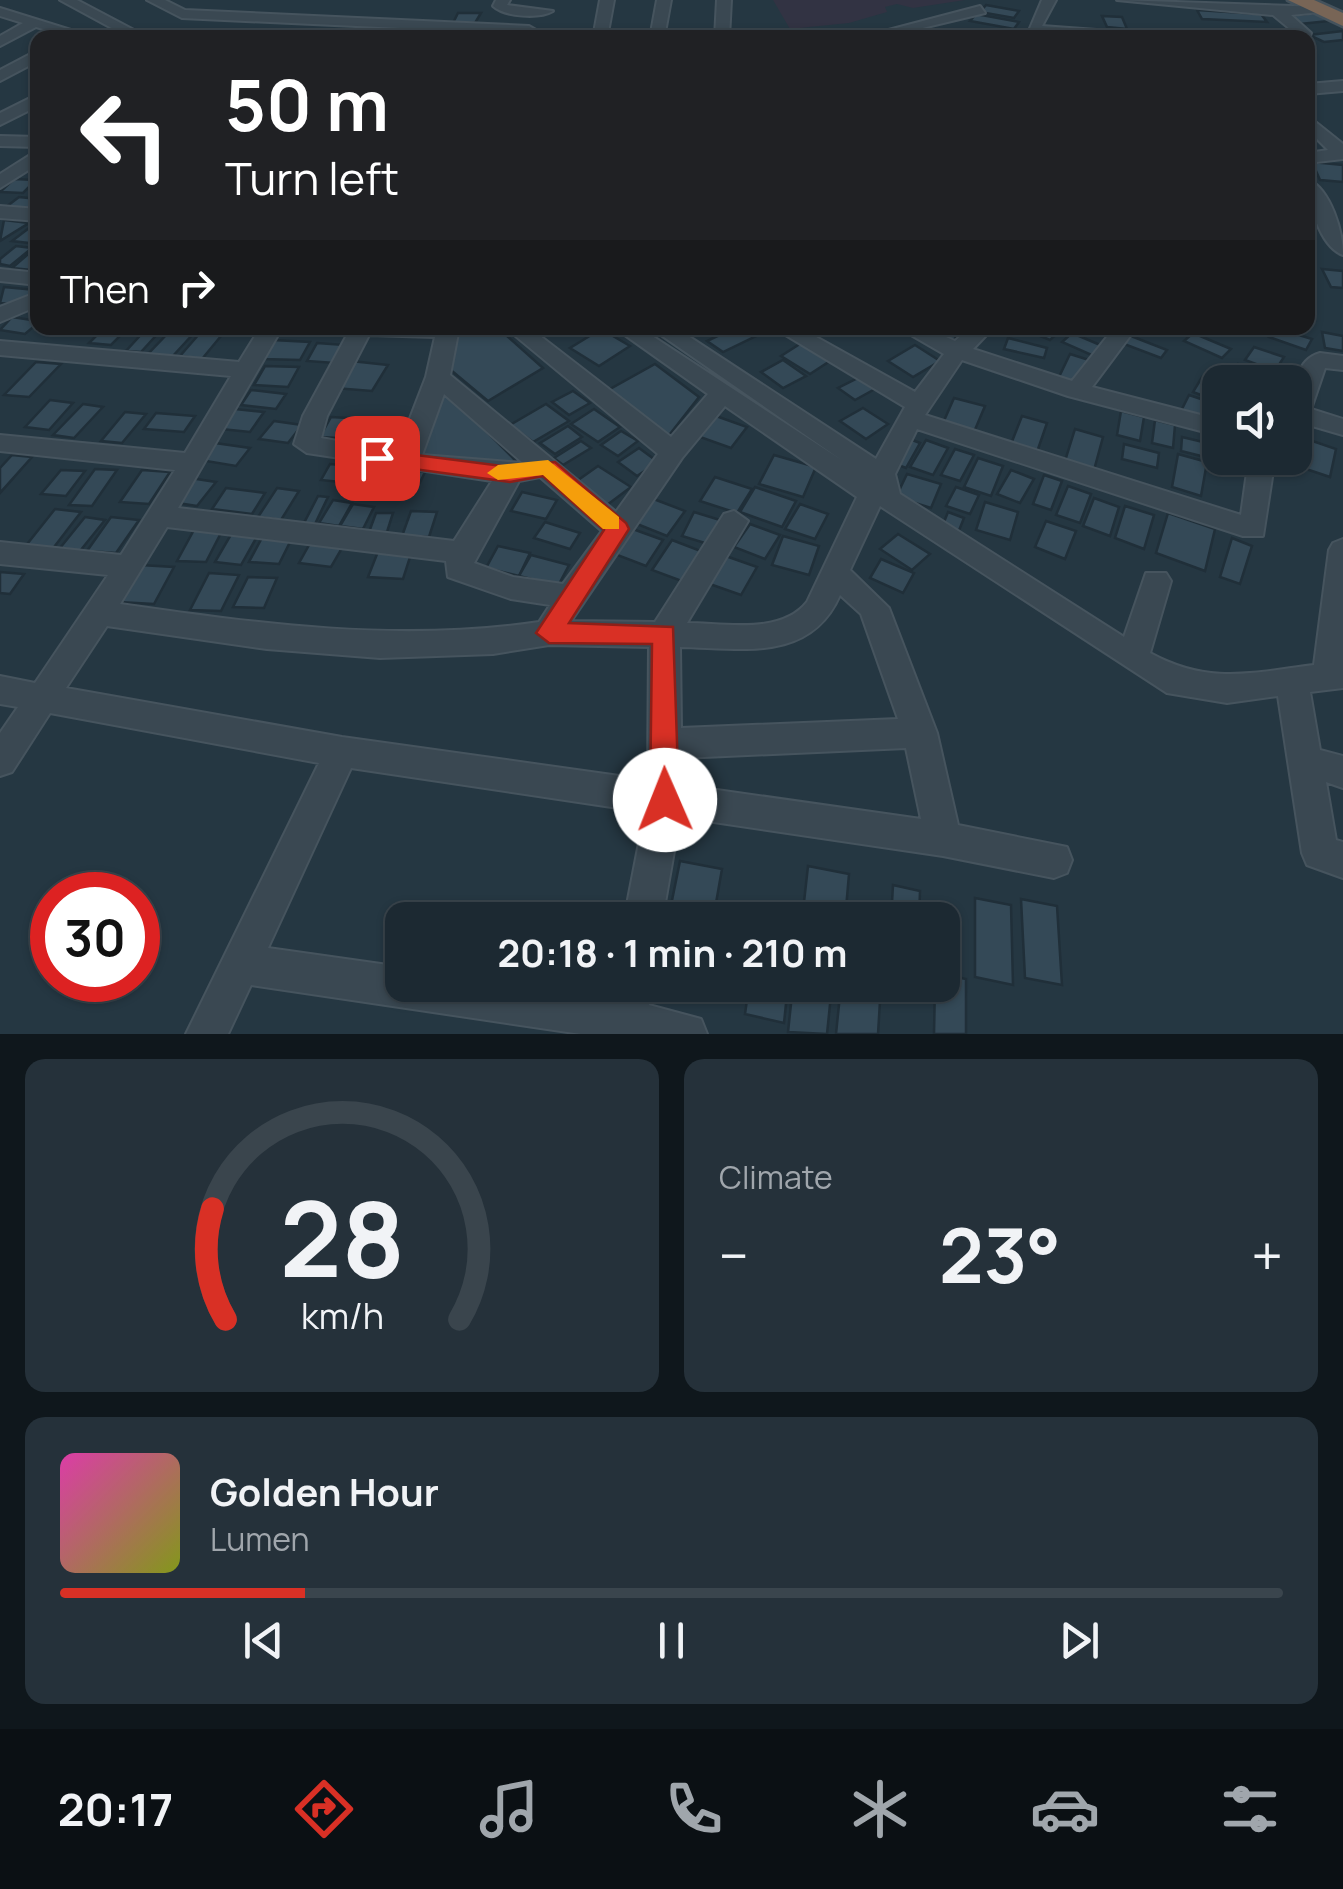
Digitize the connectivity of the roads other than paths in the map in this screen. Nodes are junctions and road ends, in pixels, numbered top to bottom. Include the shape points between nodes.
1 (67, 0) edge
2 (503, 0) edge
3 (607, 0) edge
4 (664, 0) edge
5 (724, 0) edge
6 (1049, 0) edge
7 (1124, 0) edge
8 (550, 5) edge
9 (1325, 8) edge
10 (980, 10) dead end
11 (0, 12) edge
12 (396, 12) dead end
13 (1277, 12) junction
14 (159, 16) edge
15 (36, 21) junction
16 (382, 24) junction
17 (65, 30) edge
18 (192, 30) edge
19 (406, 30) edge
20 (531, 30) edge
21 (601, 30) edge
22 (658, 30) edge
23 (722, 30) edge
24 (917, 30) edge
25 (1036, 30) edge
26 (1300, 30) edge
27 (0, 42) edge
28 (30, 59) edge
29 (0, 79) edge
30 (30, 85) edge
31 (1343, 86) edge
32 (1315, 88) edge
33 (30, 103) edge
34 (0, 120) edge
35 (1315, 125) edge
36 (1315, 127) edge
37 (1343, 127) edge
38 (0, 141) edge
39 (30, 142) edge
40 (1343, 153) edge
41 (1315, 157) edge
42 (30, 160) edge
43 (6, 177) edge
44 (1315, 197) edge
45 (0, 212) edge
46 (30, 214) edge
47 (1343, 249) edge
48 (0, 274) edge
49 (30, 278) edge
50 (30, 302) edge
51 (0, 315) edge
52 (267, 335) edge
53 (358, 335) edge
54 (447, 335) edge
55 (526, 335) edge
56 (636, 335) edge
57 (672, 335) edge
58 (796, 335) edge
59 (924, 335) edge
60 (973, 335) edge
61 (1120, 335) edge
62 (0, 348) edge
63 (954, 350) junction
64 (1343, 364) edge
65 (246, 370) junction
66 (1312, 370) edge
67 (438, 377) junction
68 (1077, 390) junction
69 (722, 393) junction
70 (917, 412) junction
71 (1312, 418) edge
72 (1202, 423) edge
73 (1343, 427) edge
74 (0, 443) edge
75 (673, 452) junction
76 (406, 462) junction
77 (192, 463) junction
78 (548, 468) junction
79 (510, 474) junction
80 (1260, 475) edge
81 (882, 490) junction
82 (160, 516) junction
83 (734, 521) dead end
84 (618, 529) junction
85 (1343, 550) edge
86 (462, 552) junction
87 (0, 553) edge
88 (126, 566) junction
89 (834, 573) junction
90 (1156, 581) dead end
91 (570, 596) junction
92 (98, 613) junction
93 (549, 633) junction
94 (664, 634) junction
95 (1133, 659) junction
96 (1336, 676) edge
97 (1292, 682) junction
98 (0, 690) edge
99 (43, 696) junction
100 (920, 734) junction
101 (664, 744) junction
102 (342, 752) junction
103 (0, 762) edge
104 (1306, 762) junction
105 (1343, 772) edge
106 (665, 800) junction
107 (943, 839) junction
108 (1054, 860) dead end
109 (1343, 860) edge
110 (646, 902) edge
111 (240, 964) junction
112 (627, 1013) edge
113 (208, 1034) edge
114 (686, 1034) edge

1 - 14 street
2 - 8 street via 501,8
3 - 21 street
4 - 22 street
5 - 23 street
6 - 25 street
7 - 13 street
8 - 20 street
9 - 13 street
10 - 24 street
11 - 15 street
12 - 16 street
13 - 26 street
14 - 16 street
14 - 18 street
15 - 17 street
15 - 27 street
16 - 19 street
28 - 29 street
29 - 30 street
31 - 32 street
33 - 34 street
35 - 37 street
36 - 40 street
38 - 39 street
40 - 41 street
42 - 43 street
44 - 47 street
45 - 46 street
48 - 49 street
50 - 51 street
52 - 65 street
53 - 76 street via 307,444
54 - 67 street
55 - 75 street
56 - 69 street
57 - 81 street
58 - 70 street
59 - 63 street
60 - 63 street
61 - 68 street
62 - 65 street
63 - 68 street
63 - 70 street
64 - 66 street via 1320,360
65 - 77 street
67 - 76 street
67 - 78 street
68 - 72 street
69 - 75 street
69 - 81 street
70 - 80 street via 1253,529
70 - 81 street
71 - 73 street
74 - 77 street
75 - 84 street
76 - 79 street
77 - 82 street
78 - 79 street
78 - 84 street
79 - 86 street
81 - 89 street
81 - 95 street
82 - 86 street
82 - 88 street
83 - 94 street
84 - 91 street
85 - 96 street
86 - 91 street via 458,570 511,588
87 - 88 street
88 - 92 street
89 - 94 street via 817,616 799,631
89 - 100 street via 874,608
90 - 95 street
91 - 93 street
92 - 93 street via 324,644 485,646
92 - 99 street
93 - 94 street
94 - 101 street
95 - 97 street via 1178,684 1226,689
96 - 97 street
97 - 104 street
98 - 99 street
99 - 102 street
99 - 103 street
100 - 101 street
100 - 107 street
101 - 106 street
102 - 106 street
102 - 111 street
104 - 105 street
104 - 109 street via 1320,853
106 - 107 street
106 - 110 street
107 - 108 street
111 - 112 street
111 - 113 street
112 - 114 street

